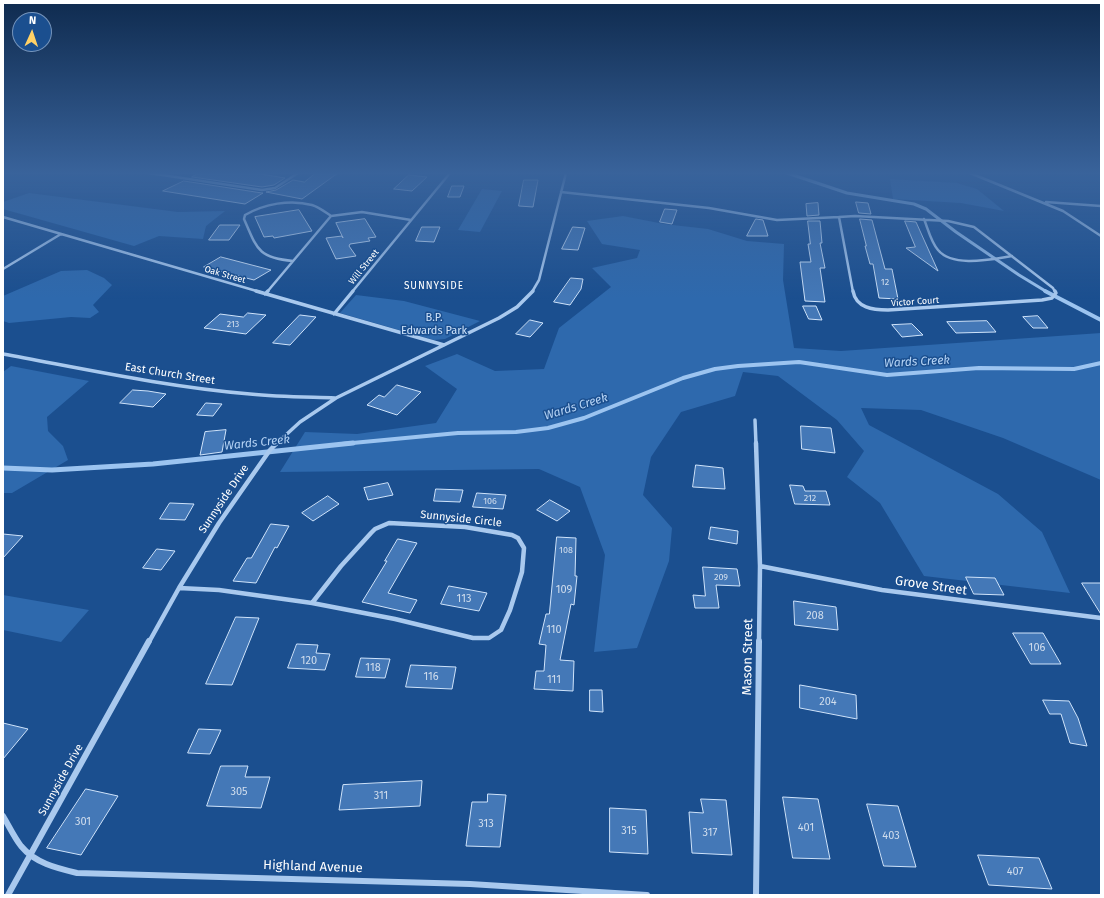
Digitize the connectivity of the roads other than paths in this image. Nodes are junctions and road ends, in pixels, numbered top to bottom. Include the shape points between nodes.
1 (246, 215) edge
2 (339, 215) edge
3 (380, 215) edge
4 (415, 215) edge
5 (555, 215) edge
6 (748, 215) edge
7 (1072, 215) edge
8 (331, 216) joint
9 (839, 216) junction
10 (3, 217) edge
11 (924, 219) junction
12 (411, 220) junction
13 (61, 234) junction
14 (1101, 236) edge
15 (1012, 256) junction
16 (293, 261) junction
17 (3, 268) edge
18 (265, 294) junction
19 (334, 314) junction
20 (444, 345) junction
21 (3, 354) edge
22 (336, 398) junction
23 (755, 420) dead end
24 (760, 566) junction
25 (179, 588) junction
26 (312, 603) junction
27 (1101, 618) edge
28 (3, 816) edge
29 (30, 855) junction
30 (8, 895) edge
31 (647, 895) edge
32 (756, 895) edge

1 - 16 street via 244,219 254,242 264,255
2 - 8 street
3 - 12 street
4 - 12 street, Will Street
5 - 20 street, Sunnyside Drive via 539,280 526,300 514,310
6 - 9 street via 776,220
7 - 14 street
8 - 16 street
9 - 11 street
9 - 15 street, Victor Court via 854,297 865,306 888,310 1042,300 1055,296 1053,288
10 - 13 street, Oak Street
11 - 15 street via 957,222 974,228
11 - 15 street via 938,250 943,255 958,261
12 - 19 street, Will Street
13 - 17 street
13 - 18 street, Oak Street
16 - 18 street
18 - 19 street, Oak Street
19 - 20 street, Oak Street
20 - 22 street, Sunnyside Drive
21 - 22 street, East Church Street via 154,381 228,391
22 - 25 street, Sunnyside Drive via 300,422 270,450 219,523
23 - 24 street, Mason Street
24 - 27 street, Grove Street via 882,590
24 - 32 street, Mason Street
25 - 26 street, Sunnyside Circle via 219,590
25 - 29 street, Sunnyside Drive
26 - 26 street, Sunnyside Circle via 473,638 489,638 501,630 510,610 522,572 524,548 512,535 489,530 441,525 389,524 370,533
28 - 29 street, Highland Avenue via 21,846
29 - 30 street, Sunnyside Drive
29 - 31 street, Highland Avenue via 51,867 77,873 470,884

